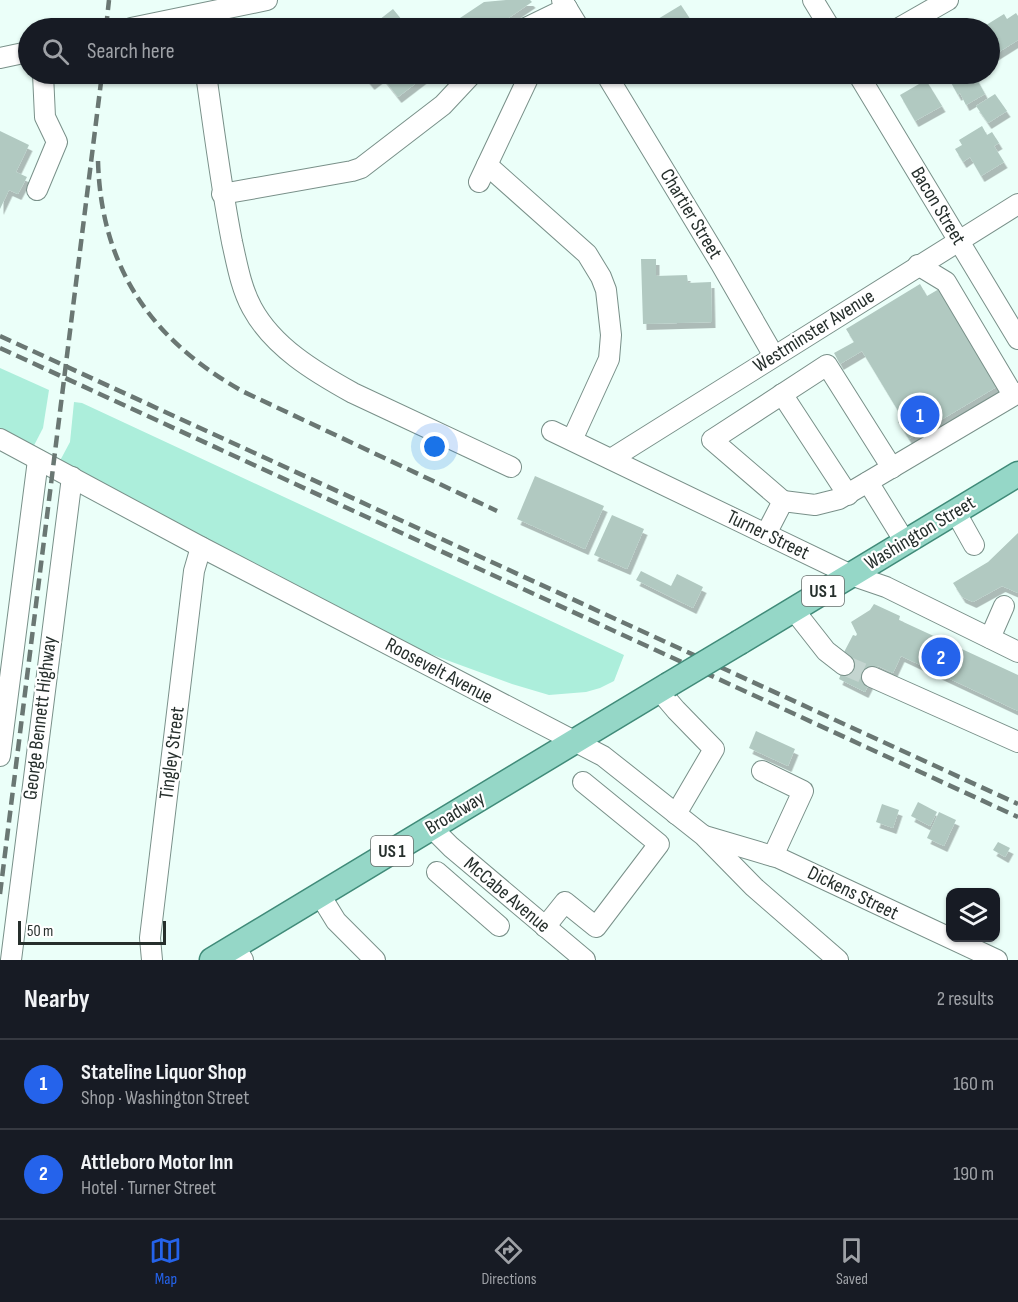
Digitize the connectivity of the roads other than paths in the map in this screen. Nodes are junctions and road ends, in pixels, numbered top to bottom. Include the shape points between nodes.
1 (267, 0) edge
2 (813, 0) edge
3 (948, 0) edge
4 (564, 4) edge
5 (210, 18) edge
6 (545, 18) edge
7 (573, 18) edge
8 (824, 18) edge
9 (916, 18) edge
10 (18, 54) edge
11 (0, 58) edge
12 (43, 84) edge
13 (207, 84) edge
14 (463, 84) edge
15 (525, 84) edge
16 (612, 84) edge
17 (864, 84) edge
18 (37, 190) dead end
19 (222, 194) junction
20 (1018, 204) edge
21 (958, 240) junction
22 (918, 265) junction
23 (1018, 339) edge
24 (774, 356) junction
25 (782, 394) junction
26 (1016, 394) edge
27 (552, 431) dead end
28 (0, 439) edge
29 (572, 440) junction
30 (611, 459) junction
31 (38, 460) junction
32 (511, 467) dead end
33 (891, 468) junction
34 (72, 477) junction
35 (1016, 477) edge
36 (868, 482) junction
37 (848, 495) junction
38 (783, 501) junction
39 (955, 512) junction
40 (766, 534) junction
41 (906, 542) junction
42 (974, 545) dead end
43 (201, 548) junction
44 (851, 574) junction
45 (1004, 606) dead end
46 (794, 609) junction
47 (990, 638) junction
48 (6, 647) edge
49 (1018, 652) edge
50 (844, 665) tunnel mouth
51 (872, 678) tunnel mouth
52 (663, 688) junction
53 (573, 742) junction
54 (1018, 742) edge
55 (0, 756) edge
56 (762, 771) dead end
57 (583, 782) dead end
58 (676, 814) junction
59 (431, 827) junction
60 (704, 836) junction
61 (773, 856) junction
62 (437, 872) dead end
63 (496, 885) junction
64 (320, 895) junction
65 (476, 906) junction
66 (499, 926) dead end
67 (544, 927) junction
68 (239, 954) edge
69 (11, 960) edge
70 (152, 960) edge
71 (212, 960) edge
72 (375, 960) edge
73 (585, 960) edge
74 (838, 960) edge
75 (997, 960) edge

1 - 5 street
2 - 8 street
3 - 9 street
4 - 6 street
4 - 7 street
10 - 11 street
12 - 18 street via 45,117 57,142
13 - 19 street
14 - 19 street via 443,105 361,168
15 - 29 street via 483,173 586,254 606,290 611,335 609,359
16 - 24 street, Chartier Street
17 - 21 street, Bacon Street
19 - 32 street via 243,286 252,308 284,347 353,393
20 - 21 street, Westminster Avenue
21 - 22 street, Westminster Avenue
21 - 23 street, Bacon Street
22 - 24 street, Westminster Avenue
22 - 26 street via 946,282
24 - 30 street, Westminster Avenue
25 - 33 street via 827,365
25 - 37 street
25 - 38 street via 712,440
26 - 33 street
27 - 29 street, Turner Street
28 - 31 street, Roosevelt Avenue
29 - 30 street, Turner Street
30 - 40 street, Turner Street
31 - 34 street, Roosevelt Avenue
31 - 48 street, George Bennett Highway
33 - 36 street
34 - 43 street, Roosevelt Avenue
34 - 69 street, George Bennett Highway
35 - 39 main road, Washington Street / US 1
36 - 37 street
36 - 41 street
37 - 38 street via 815,505
38 - 40 street
39 - 41 main road, Washington Street / US 1
39 - 42 street
40 - 44 street, Turner Street
41 - 44 main road, Washington Street / US 1
43 - 53 street, Roosevelt Avenue
43 - 70 street, Tingley Street via 194,571 150,938
44 - 46 main road, Washington Street / US 1
44 - 47 street, Turner Street
45 - 47 street
46 - 50 street via 826,651
46 - 52 main road, Washington Street / US 1, bridge
47 - 49 street, Turner Street
48 - 55 street, George Bennett Highway
51 - 54 street
52 - 53 main road, Broadway / US 1
52 - 58 street via 676,711 714,748
53 - 58 street, Roosevelt Avenue via 603,756
53 - 59 main road, Broadway / US 1
56 - 61 street via 802,791
57 - 67 street via 659,844 596,927 565,902
58 - 60 street, Roosevelt Avenue
59 - 63 street, McCabe Avenue
59 - 64 main road, Broadway / US 1
60 - 61 street, Dickens Street
60 - 74 street, Roosevelt Avenue via 754,887
61 - 75 street, Dickens Street
62 - 65 street
63 - 65 street
63 - 67 street, McCabe Avenue
64 - 68 main road, Broadway / US 1
64 - 72 street via 336,921
65 - 66 street
67 - 73 street, McCabe Avenue
68 - 71 main road, Broadway / US 1

